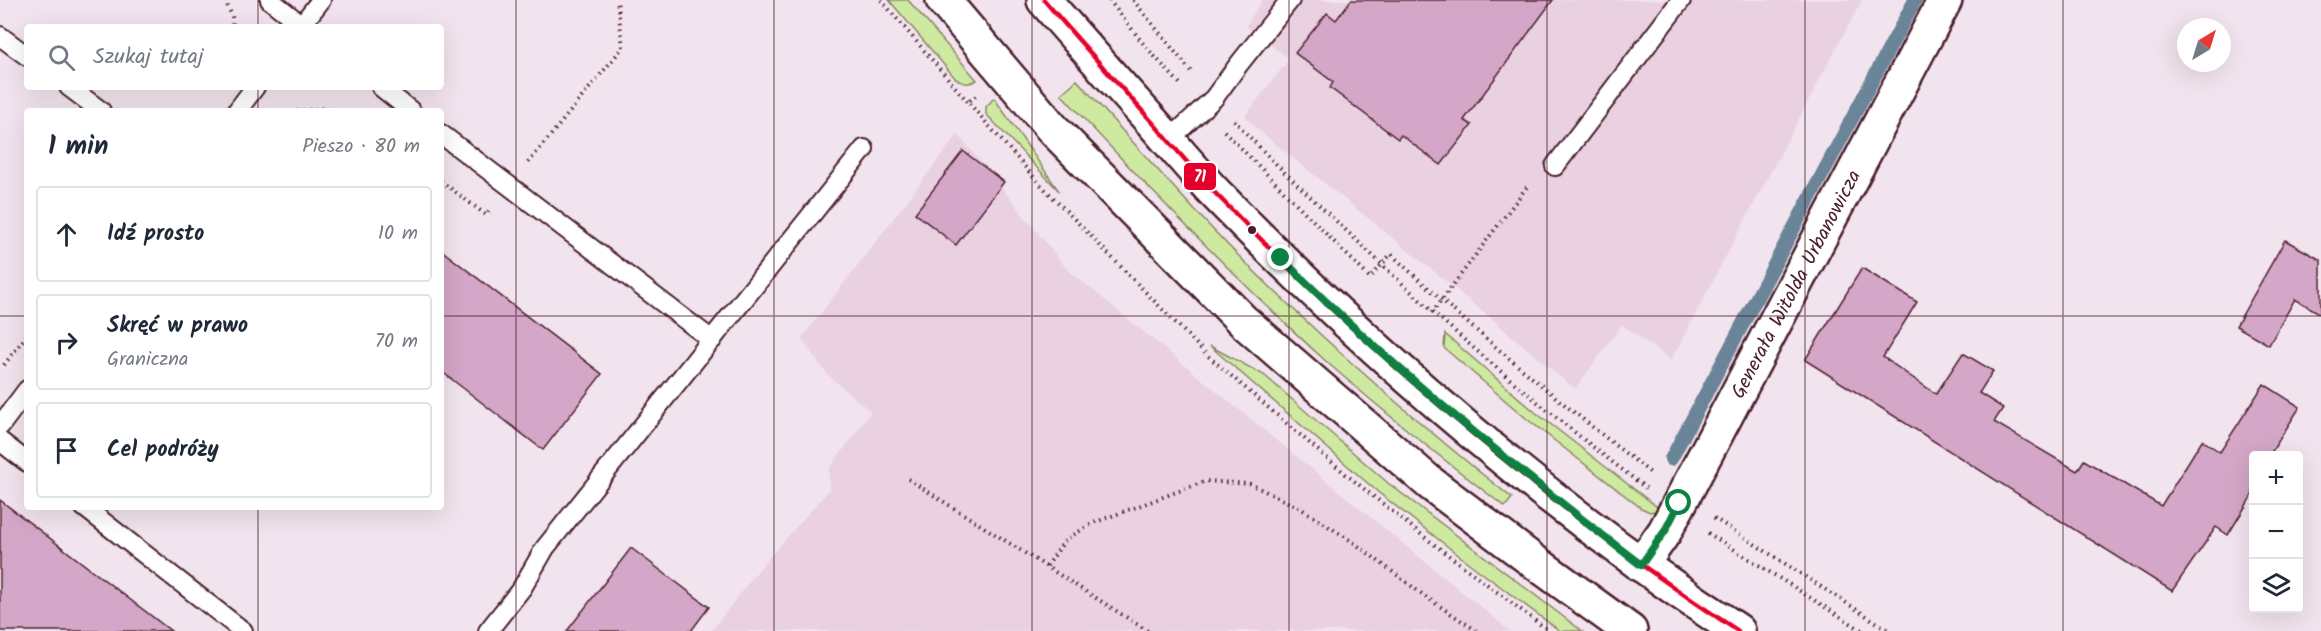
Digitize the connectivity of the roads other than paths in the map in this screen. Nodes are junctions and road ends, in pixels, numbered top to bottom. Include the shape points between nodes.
1 (270, 0) edge
2 (321, 0) edge
3 (943, 0) edge
4 (1044, 0) edge
5 (1290, 0) edge
6 (1682, 0) edge
7 (1945, 0) edge
8 (300, 24) edge
9 (303, 24) edge
10 (0, 36) edge
11 (24, 54) edge
12 (73, 90) edge
13 (253, 90) edge
14 (385, 90) edge
15 (97, 108) edge
16 (239, 108) edge
17 (407, 108) edge
18 (444, 136) edge
19 (1168, 141) junction
20 (864, 149) dead end
21 (1555, 166) road end
22 (712, 340) junction
23 (24, 394) edge
24 (0, 426) edge
25 (0, 441) edge
26 (24, 460) edge
27 (88, 510) edge
28 (1641, 565) junction
29 (243, 631) edge
30 (488, 631) edge
31 (1630, 631) edge
32 (1738, 631) edge

1 - 8 lane
2 - 9 lane
3 - 31 main road via 1052,128 1243,321 1430,483
4 - 19 main road
5 - 19 lane via 1208,103
6 - 21 lane
7 - 28 main road, Generała Witolda Urbanowicza via 1665,531
10 - 11 lane
12 - 15 lane
13 - 16 lane
14 - 17 lane
18 - 22 lane
19 - 28 main road via 1215,193 1378,349 1544,490
20 - 22 lane
22 - 30 lane via 545,548 522,588
23 - 24 lane
25 - 26 lane
27 - 29 lane
28 - 32 main road

